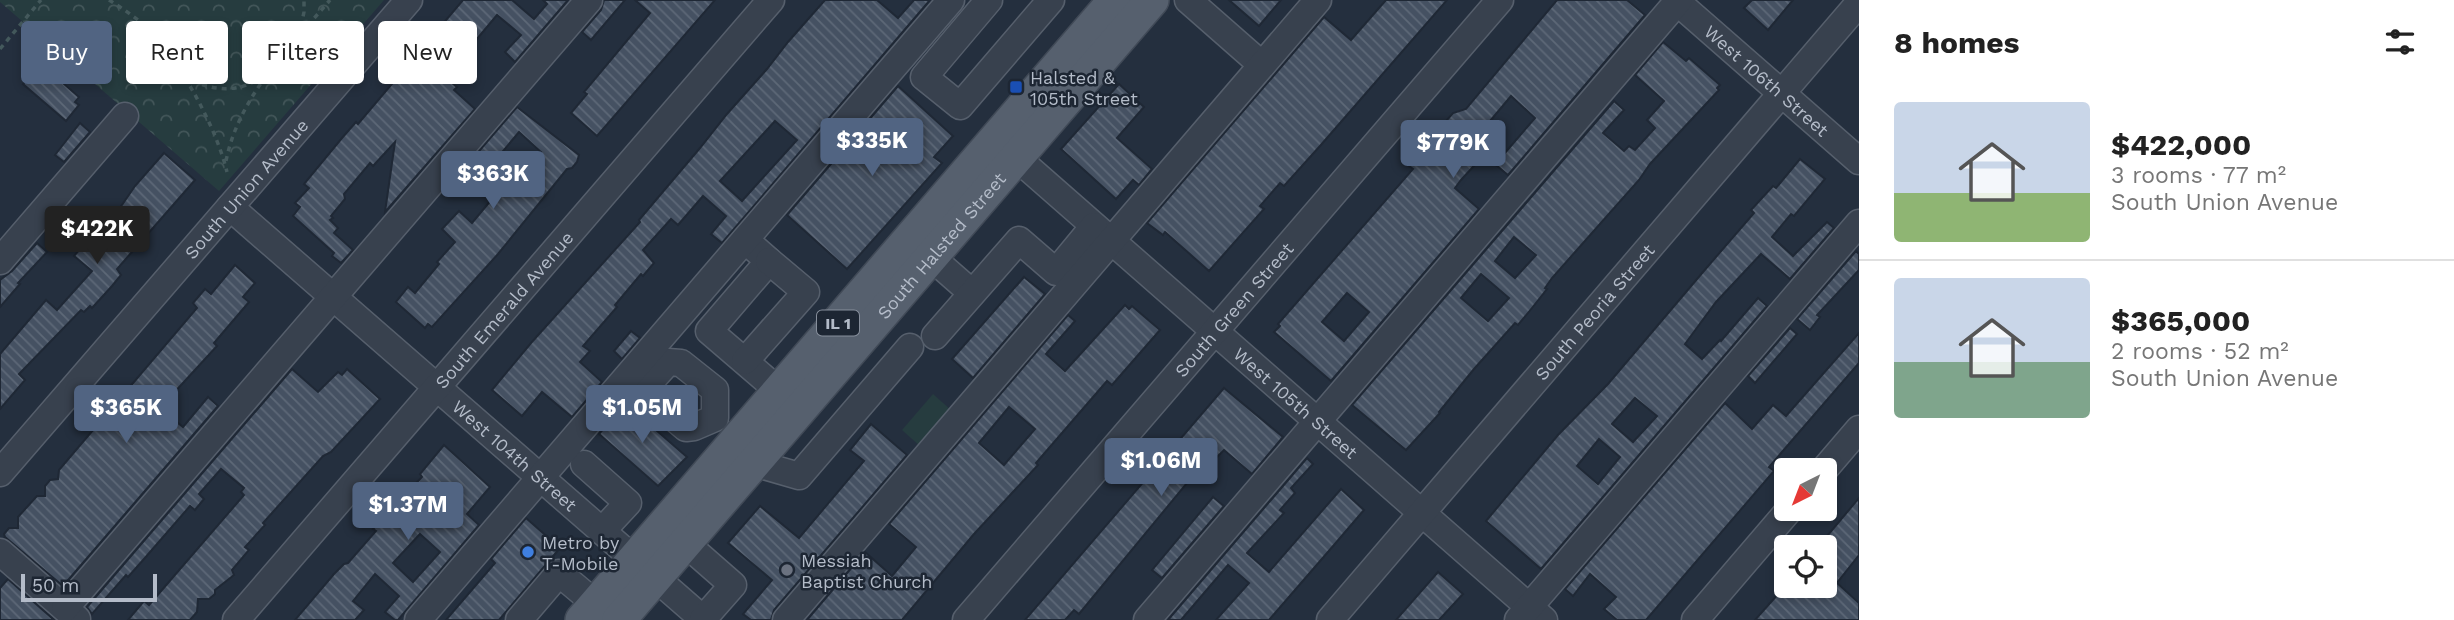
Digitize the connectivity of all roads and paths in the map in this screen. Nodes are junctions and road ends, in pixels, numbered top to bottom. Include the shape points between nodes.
1 (41, 0) edge
2 (109, 0) edge
3 (303, 0) edge
4 (330, 0) edge
5 (408, 0) edge
6 (589, 0) edge
7 (771, 0) edge
8 (951, 0) edge
9 (989, 0) edge
10 (1051, 0) edge
11 (1115, 0) edge
12 (1152, 0) edge
13 (1188, 0) edge
14 (1500, 0) edge
15 (1316, 1) edge
16 (1677, 1) edge
17 (1859, 3) edge
18 (136, 21) edge
19 (302, 21) edge
20 (312, 21) edge
21 (0, 49) edge
22 (1262, 65) junction
23 (187, 84) edge
24 (202, 84) edge
25 (250, 84) edge
26 (260, 84) edge
27 (1782, 93) junction
28 (125, 116) dead end
29 (1006, 148) junction
30 (1859, 160) edge
31 (225, 164) junction
32 (227, 172) dead end
33 (230, 207) junction
34 (1859, 223) edge
35 (1103, 233) junction
36 (745, 240) junction
37 (931, 257) junction
38 (0, 261) edge
39 (769, 261) junction
40 (972, 293) junction
41 (333, 296) junction
42 (1215, 332) junction
43 (935, 336) dead end
44 (910, 347) dead end
45 (845, 358) junction
46 (745, 360) junction
47 (876, 384) junction
48 (439, 387) junction
49 (779, 391) junction
50 (1317, 421) junction
51 (1859, 429) edge
52 (736, 440) junction
53 (1834, 458) edge
54 (584, 464) dead end
55 (0, 473) edge
56 (541, 477) junction
57 (1422, 513) junction
58 (1779, 522) edge
59 (602, 531) junction
60 (685, 543) junction
61 (0, 552) edge
62 (645, 568) junction
63 (72, 614) edge
64 (599, 615) edge
65 (1530, 616) edge
66 (236, 620) edge
67 (418, 620) edge
68 (519, 620) edge
69 (703, 620) edge
70 (786, 620) edge
71 (965, 620) edge
72 (1147, 620) edge
73 (1330, 620) edge
74 (1695, 620) edge

1 - 21 path
2 - 18 path
3 - 19 path
4 - 20 path
5 - 33 street, South Union Avenue
6 - 41 street
7 - 48 street, South Emerald Avenue
8 - 36 street
9 - 10 street via 925,78 960,106
11 - 29 main road, South Halsted Street / IL 1
12 - 29 main road, South Halsted Street / IL 1
13 - 22 street
14 - 42 street, South Green Street
15 - 22 street
16 - 27 street, West 106th Street
16 - 50 street
17 - 27 street, South Peoria Street
22 - 35 street
23 - 31 path
24 - 25 path via 230,89
26 - 31 path via 237,126
27 - 30 street, West 106th Street
27 - 57 street, South Peoria Street
28 - 38 street
29 - 35 street, West 105th Street
29 - 37 main road, South Halsted Street / IL 1
29 - 49 main road, South Halsted Street / IL 1
31 - 32 path
33 - 41 street, West 104th Street
33 - 55 street, South Union Avenue
34 - 65 street
35 - 40 street via 1056,272 1019,240
35 - 42 street, West 105th Street
35 - 70 street
36 - 39 street
36 - 56 street
37 - 40 street
37 - 45 main road, South Halsted Street / IL 1
39 - 46 street via 709,331
39 - 46 street via 806,292
40 - 43 street
41 - 48 street, West 104th Street
41 - 63 street
42 - 50 street, West 105th Street
42 - 71 street, South Green Street
44 - 47 street
45 - 47 street
45 - 52 main road, South Halsted Street / IL 1
46 - 49 street
47 - 52 street via 799,476
48 - 56 street, West 104th Street
48 - 66 street, South Emerald Avenue
49 - 52 main road, South Halsted Street / IL 1
50 - 57 street, West 105th Street
50 - 72 street
51 - 53 street
52 - 60 main road, South Halsted Street / IL 1
52 - 62 main road, South Halsted Street / IL 1
54 - 59 street via 628,503
56 - 59 street, West 104th Street
56 - 67 street
57 - 65 street, West 105th Street
57 - 73 street, South Peoria Street
58 - 74 street
59 - 62 street, West 104th Street
60 - 62 main road, South Halsted Street / IL 1
60 - 69 street via 733,585
61 - 63 street
62 - 64 main road, South Halsted Street / IL 1
62 - 69 street, West 104th Street
64 - 68 street via 559,573

